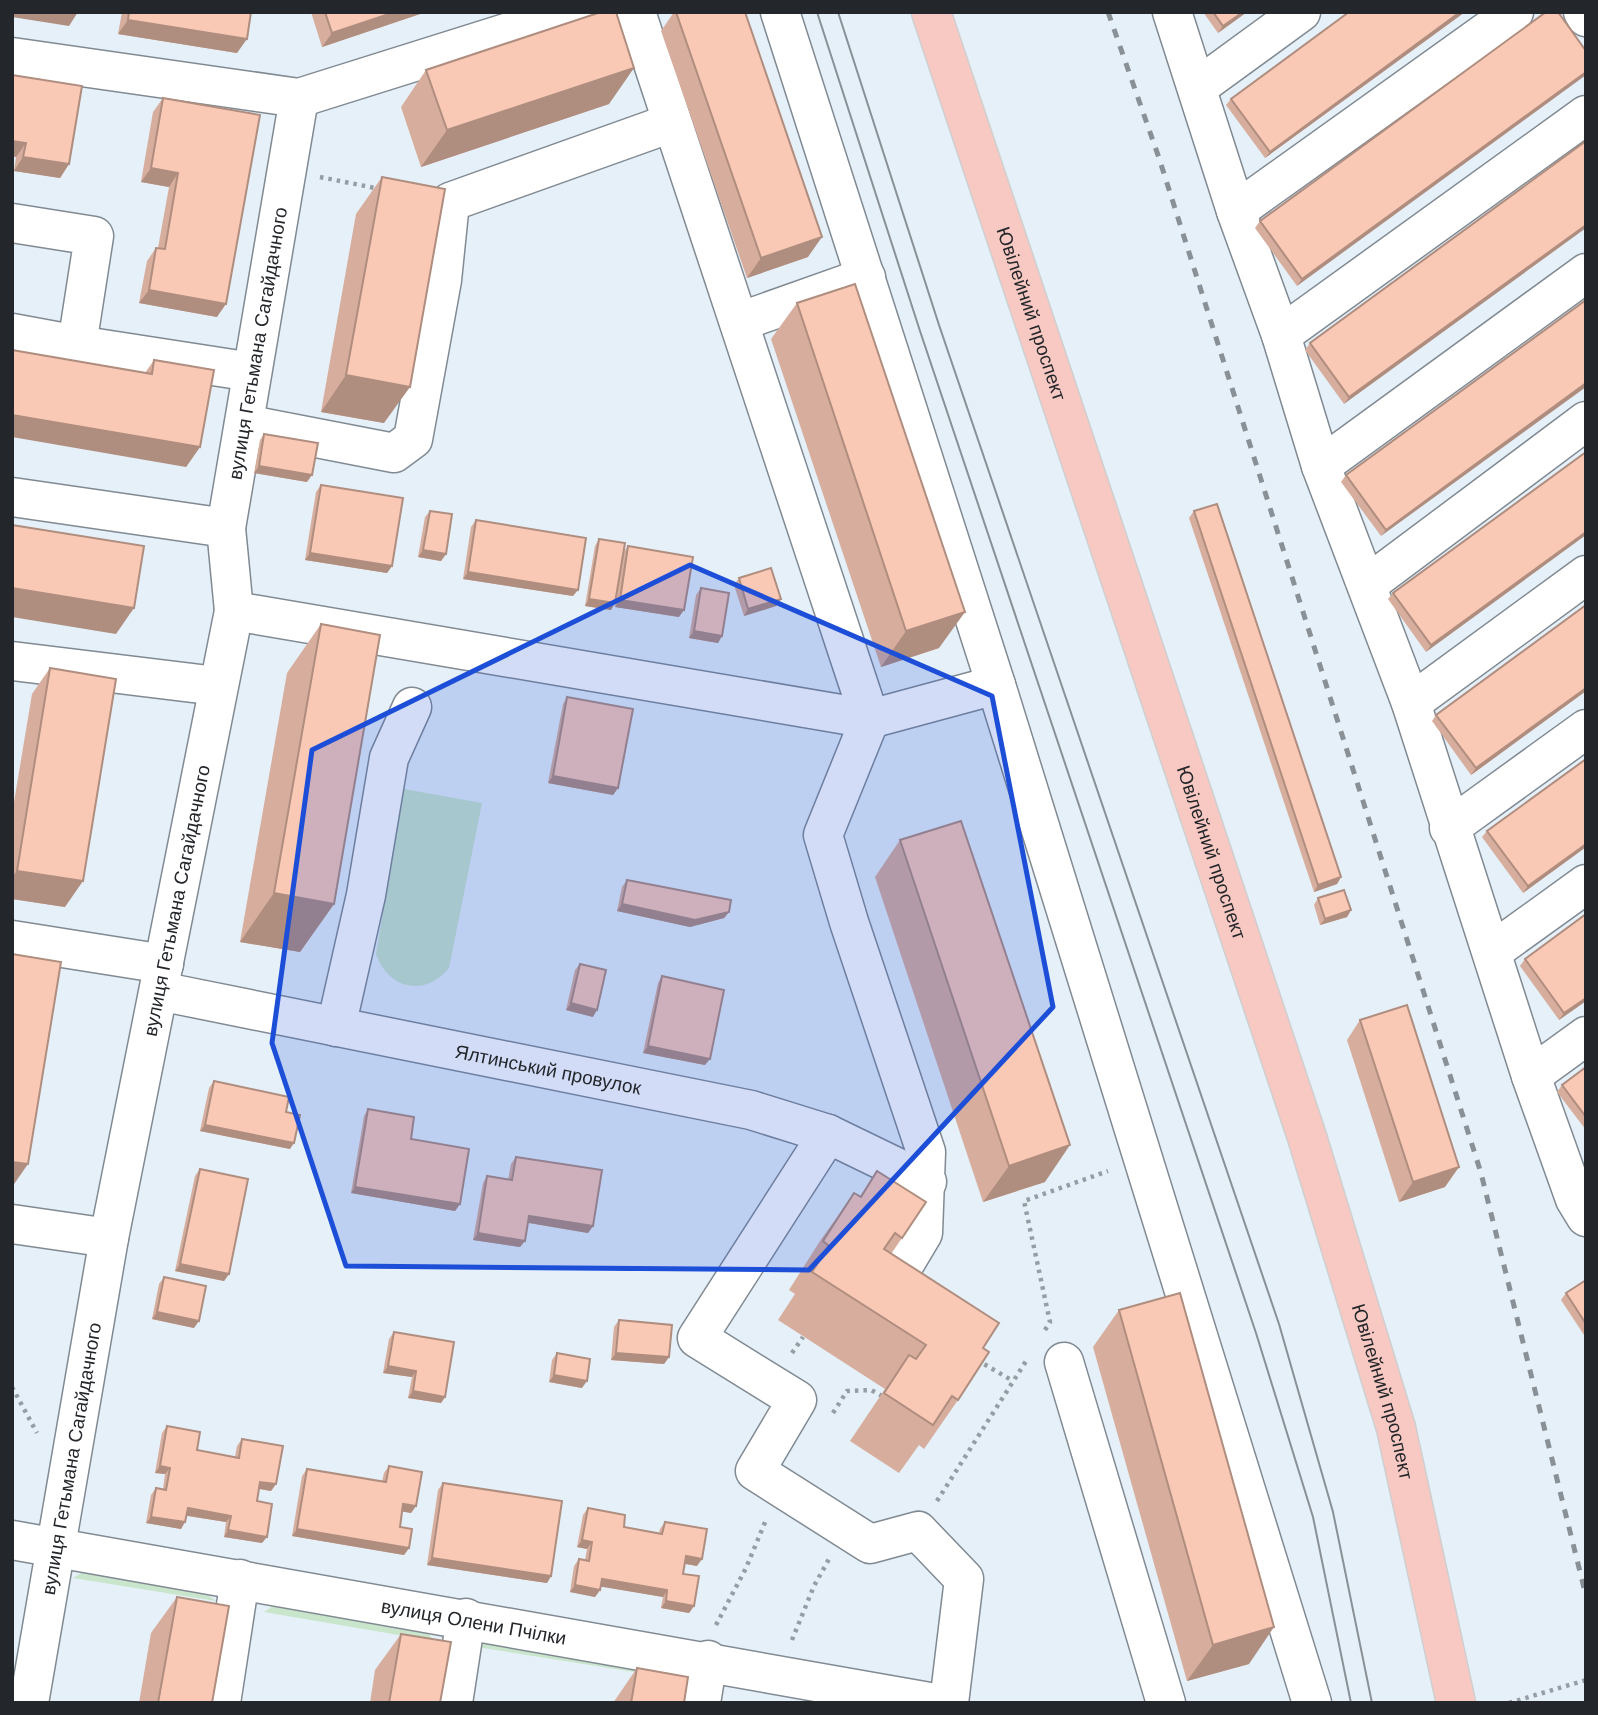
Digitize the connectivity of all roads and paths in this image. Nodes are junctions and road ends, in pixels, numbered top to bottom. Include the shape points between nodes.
1 (573, 12) edge
2 (636, 12) edge
3 (780, 12) edge
4 (931, 12) edge
5 (1172, 12) edge
6 (1301, 12) edge
7 (1514, 12) edge
8 (1583, 12) edge
9 (1586, 17) edge
10 (473, 27) edge
11 (12, 57) edge
12 (1198, 87) junction
13 (299, 98) junction
14 (1586, 115) edge
15 (671, 123) junction
16 (287, 170) junction
17 (382, 189) edge
18 (1236, 211) junction
19 (12, 223) edge
20 (1586, 273) edge
21 (866, 277) junction
22 (738, 322) junction
23 (12, 333) edge
24 (1281, 335) junction
25 (77, 345) junction
26 (252, 372) junction
27 (1586, 421) edge
28 (244, 424) junction
29 (1321, 466) junction
30 (12, 497) edge
31 (226, 528) junction
32 (1586, 575) edge
33 (1368, 583) junction
34 (234, 611) junction
35 (12, 661) edge
36 (996, 685) junction
37 (217, 686) junction
38 (1411, 703) junction
39 (412, 707) dead end
40 (870, 719) junction
41 (1586, 729) edge
42 (1449, 828) junction
43 (1586, 884) edge
44 (12, 940) edge
45 (1493, 951) junction
46 (161, 977) junction
47 (336, 1027) junction
48 (1586, 1036) edge
49 (1531, 1076) junction
50 (828, 1133) junction
51 (1143, 1159) junction
52 (927, 1182) junction
53 (1582, 1202) edge
54 (12, 1224) edge
55 (109, 1238) junction
56 (917, 1322) edge
57 (1046, 1348) junction
58 (974, 1358) edge
59 (1013, 1381) junction
60 (887, 1399) edge
61 (797, 1400) junction
62 (779, 1486) junction
63 (918, 1531) junction
64 (12, 1540) edge
65 (56, 1547) junction
66 (240, 1579) junction
67 (814, 1586) dead end
68 (466, 1618) junction
69 (708, 1660) junction
70 (780, 1674) junction
71 (1586, 1680) edge
72 (1510, 1702) edge
73 (29, 1703) edge
74 (221, 1703) edge
75 (453, 1703) edge
76 (701, 1703) edge
77 (935, 1703) edge
78 (949, 1703) edge
79 (1166, 1703) edge
80 (1312, 1703) edge
81 (1456, 1703) edge

1 - 10 street
2 - 15 street
3 - 21 street
4 - 81 main road, Ювілейний проспект via 1316,1163 1396,1428
5 - 12 street
6 - 12 street
7 - 18 street
8 - 9 street
10 - 13 street
11 - 13 street
12 - 18 street
13 - 16 street, вулиця Гетьмана Сагайдачного
14 - 24 street
15 - 22 street
15 - 28 street via 450,202 442,280 413,439 394,453
16 - 17 path
16 - 26 street, вулиця Гетьмана Сагайдачного
18 - 24 street
19 - 25 street via 94,236
20 - 29 street
21 - 22 street
21 - 36 street
22 - 40 street
23 - 25 street
24 - 29 street
25 - 26 street
26 - 28 street, вулиця Гетьмана Сагайдачного
27 - 33 street
28 - 31 street, вулиця Гетьмана Сагайдачного
29 - 33 street
30 - 31 street
31 - 34 street, вулиця Гетьмана Сагайдачного
32 - 38 street
33 - 38 street
34 - 37 street, вулиця Гетьмана Сагайдачного
34 - 40 street
35 - 37 street
36 - 40 street
36 - 51 street
37 - 46 street, вулиця Гетьмана Сагайдачного
38 - 42 street
39 - 47 street via 390,758
40 - 52 street via 823,835 926,1153
41 - 42 street
42 - 45 street
43 - 45 street
44 - 46 street, Ялтинський провулок
45 - 49 street
46 - 47 street, Ялтинський провулок
46 - 55 street, вулиця Гетьмана Сагайдачного
47 - 50 street, Ялтинський провулок via 751,1110
48 - 49 street
49 - 53 street
50 - 52 street, Ялтинський провулок
50 - 61 street via 697,1338
51 - 57 path via 1024,1201 1050,1322
51 - 80 street
52 - 56 street via 923,1233 883,1300
54 - 55 street
55 - 65 street, вулиця Гетьмана Сагайдачного
57 - 59 path
57 - 79 street
58 - 59 path
59 - 63 path
60 - 61 path via 871,1390 847,1391 829,1420
61 - 62 street via 755,1471
62 - 63 street via 870,1544
62 - 69 path via 746,1568 714,1630
63 - 78 street via 964,1579
64 - 65 street, вулиця Олени Пчілки
65 - 66 street, вулиця Олени Пчілки
65 - 73 street, вулиця Гетьмана Сагайдачного
66 - 68 street, вулиця Олени Пчілки
66 - 74 street
67 - 70 path
68 - 69 street, вулиця Олени Пчілки
68 - 75 street
69 - 70 street, вулиця Олени Пчілки
69 - 76 street
70 - 77 street, вулиця Олени Пчілки
71 - 72 path

